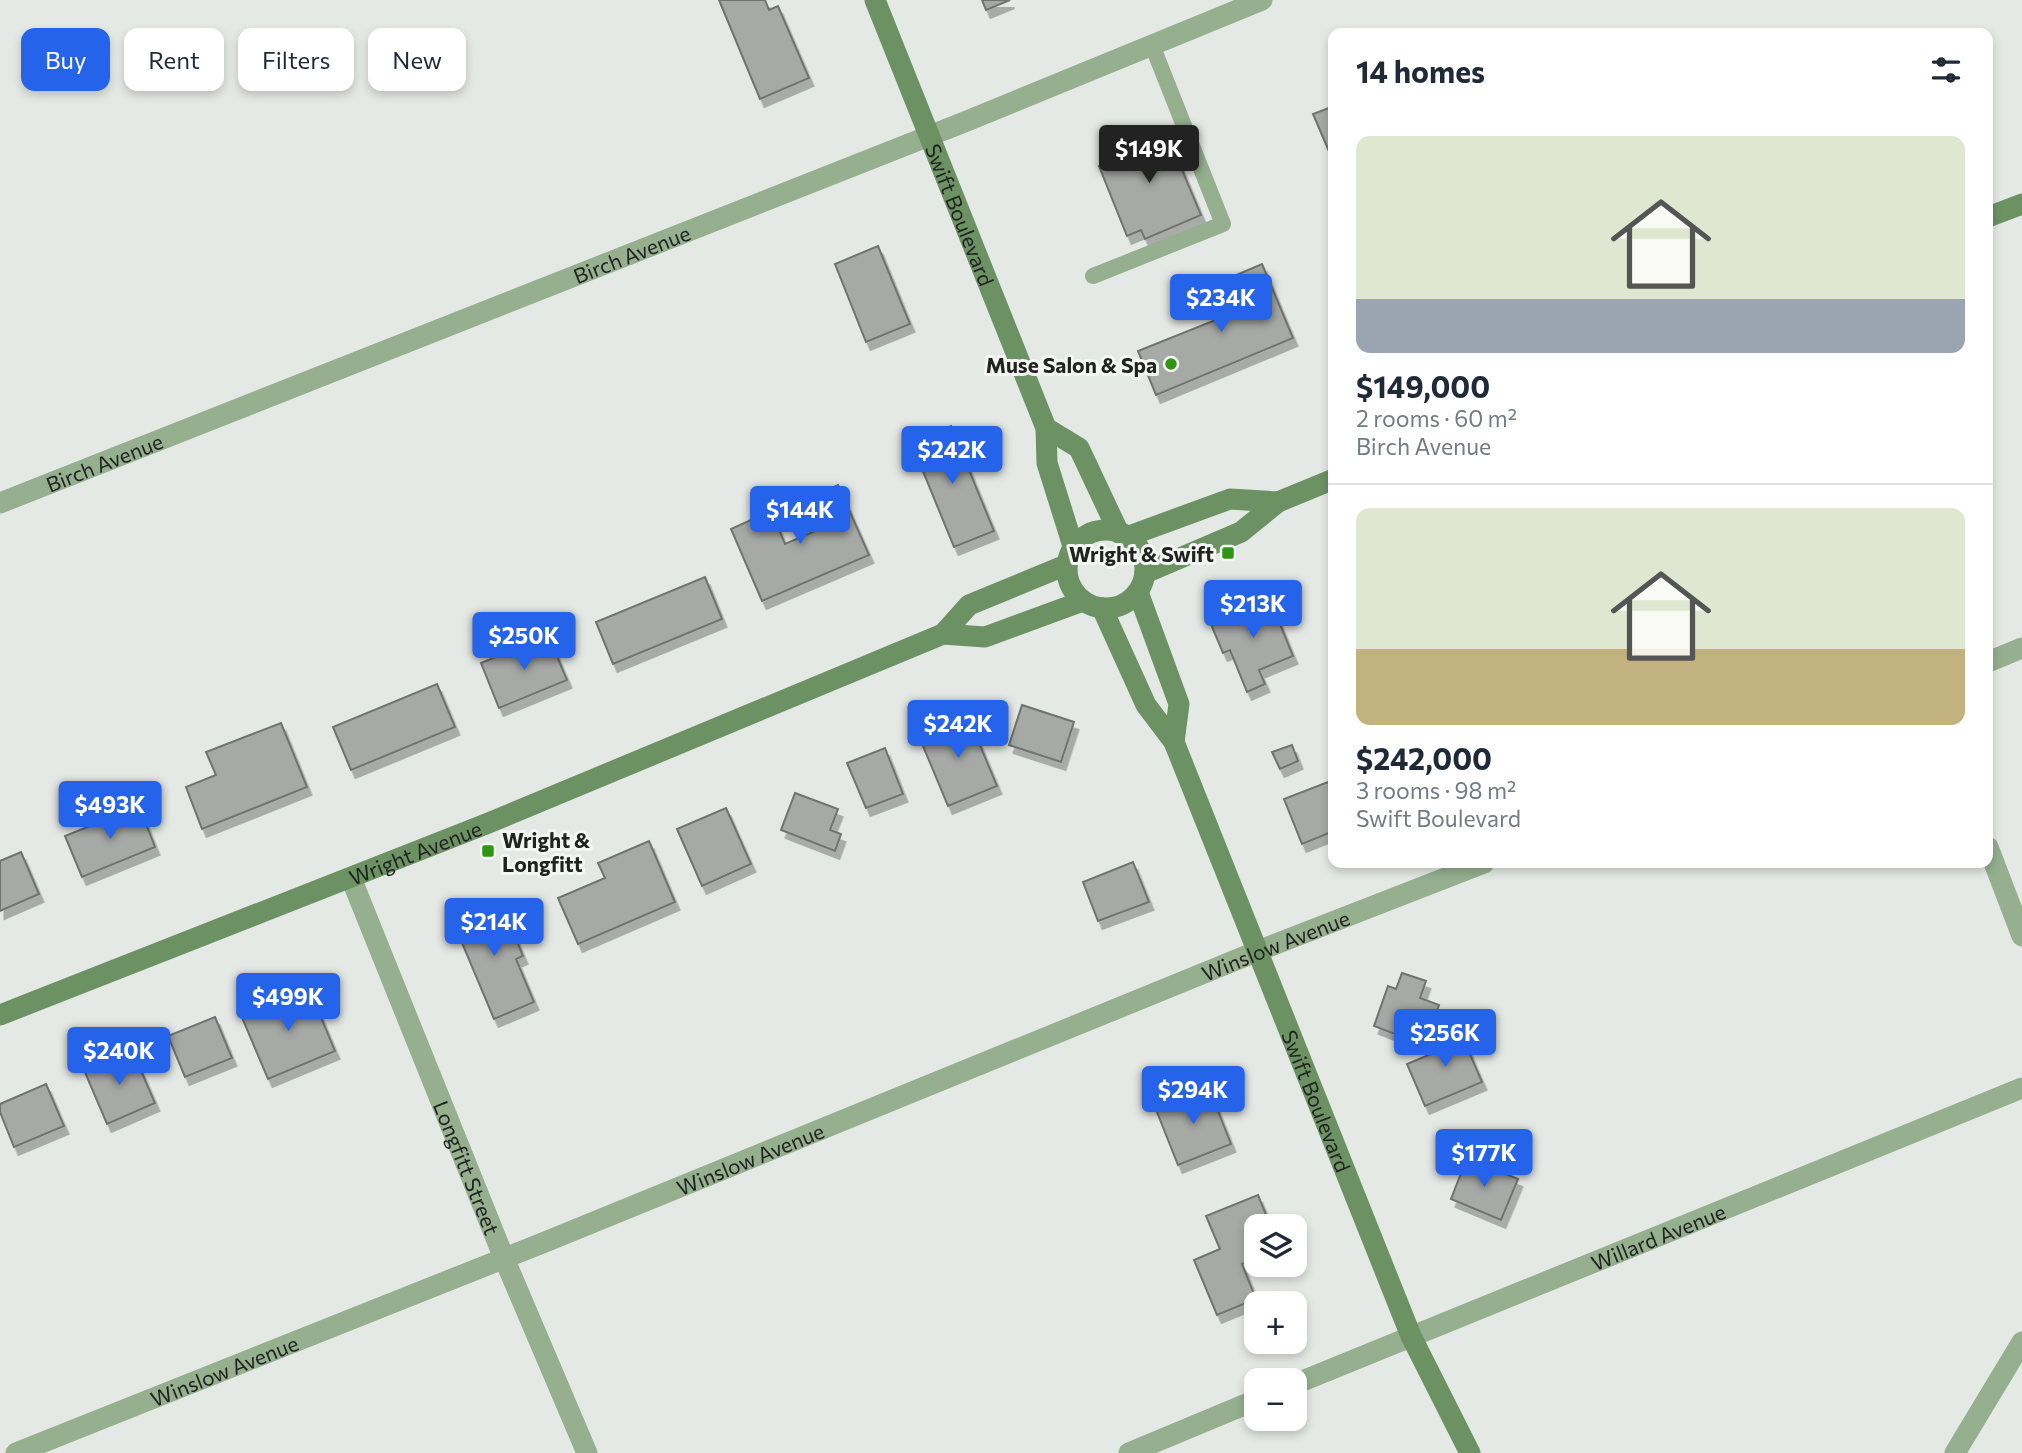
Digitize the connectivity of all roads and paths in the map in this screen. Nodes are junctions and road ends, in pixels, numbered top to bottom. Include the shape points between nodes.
1 (875, 0) edge
2 (1262, 0) edge
3 (1152, 45) junction
4 (929, 136) junction
5 (2022, 204) edge
6 (1993, 215) edge
7 (1093, 276) dead end
8 (1046, 428) junction
9 (1328, 481) edge
10 (1278, 502) junction
11 (0, 503) edge
12 (1124, 534) junction
13 (1070, 555) junction
14 (1142, 582) junction
15 (1092, 605) junction
16 (943, 634) junction
17 (2022, 648) edge
18 (1993, 660) edge
19 (1174, 742) junction
20 (1993, 860) edge
21 (1471, 868) edge
22 (351, 878) junction
23 (2022, 936) edge
24 (1258, 951) junction
25 (0, 1015) edge
26 (2022, 1088) edge
27 (505, 1258) junction
28 (1411, 1336) junction
29 (2022, 1342) edge
30 (1307, 1379) edge
31 (1244, 1405) edge
32 (16, 1453) edge
33 (587, 1453) edge
34 (1129, 1453) edge
35 (1470, 1453) edge
36 (1955, 1453) edge

1 - 4 main road, Swift Boulevard
2 - 3 street, Birch Avenue
3 - 4 street, Birch Avenue
3 - 7 lane via 1223,224
4 - 8 main road, Swift Boulevard
4 - 11 street, Birch Avenue
5 - 6 main road
8 - 12 main road via 1079,449
8 - 13 main road, Swift Boulevard via 1047,463
9 - 10 main road
10 - 12 main road via 1230,499
10 - 14 main road via 1241,532
12 - 13 main road via 1109,529 1089,533
12 - 14 main road via 1142,552
13 - 15 main road via 1069,586
13 - 16 main road, Wright Avenue via 970,605
14 - 15 main road via 1122,605
14 - 19 main road, Swift Boulevard via 1179,704
15 - 16 main road, Wright Avenue via 985,637
15 - 19 main road, Swift Boulevard via 1146,705
16 - 22 main road, Wright Avenue
17 - 18 street
19 - 24 main road, Swift Boulevard
20 - 23 street
21 - 24 street, Winslow Avenue
22 - 25 main road, Wright Avenue
22 - 27 street, Longfitt Street
24 - 27 street, Winslow Avenue
24 - 28 main road, Swift Boulevard
26 - 28 street, Willard Avenue
27 - 32 street, Winslow Avenue
27 - 33 street, Longfitt Street
28 - 30 street, Willard Avenue
28 - 35 main road, Swift Boulevard
29 - 36 street
31 - 34 street

